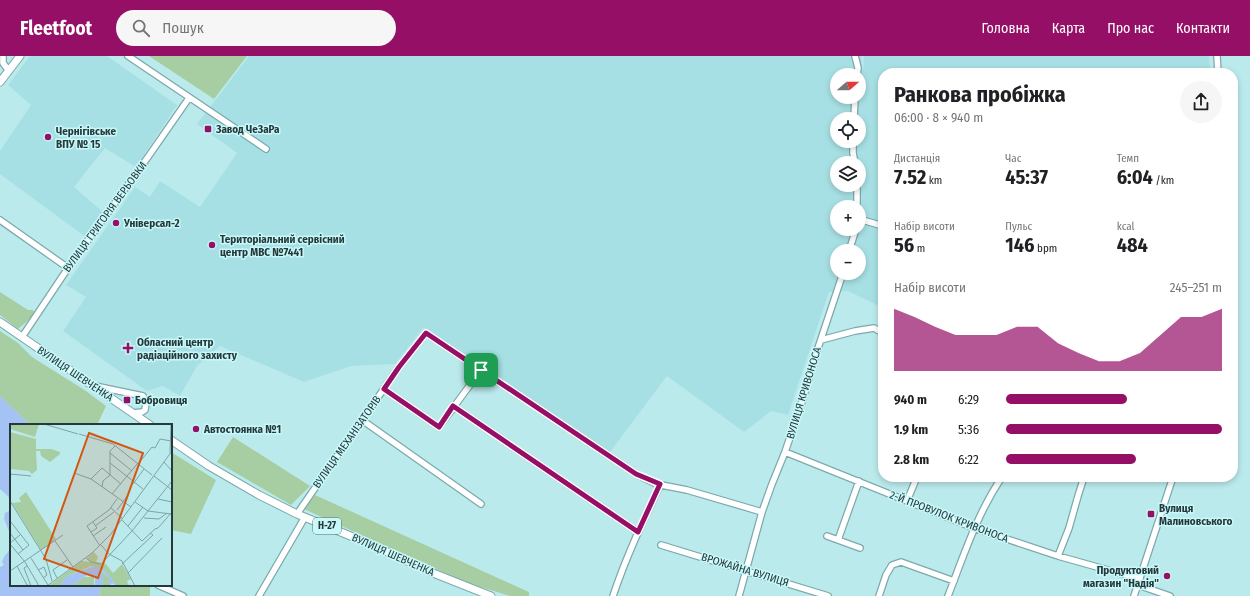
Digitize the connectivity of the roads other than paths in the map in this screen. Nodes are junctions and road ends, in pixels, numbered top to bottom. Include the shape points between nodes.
1 (3, 56) edge
2 (20, 56) edge
3 (128, 56) edge
4 (855, 56) edge
5 (1217, 56) edge
6 (858, 68) edge
7 (1218, 68) edge
8 (9, 70) junction
9 (0, 82) edge
10 (189, 98) junction
11 (266, 149) dead end
12 (0, 220) edge
13 (866, 221) edge
14 (878, 225) edge
15 (68, 268) junction
16 (841, 280) edge
17 (0, 322) edge
18 (878, 330) edge
19 (22, 337) junction
20 (821, 340) junction
21 (481, 370) junction
22 (92, 385) junction
23 (384, 389) junction
24 (453, 406) junction
25 (133, 413) junction
26 (362, 420) junction
27 (140, 422) edge
28 (172, 441) edge
29 (785, 452) junction
30 (859, 481) junction
31 (915, 482) edge
32 (999, 482) edge
33 (1082, 482) edge
34 (1171, 482) edge
35 (660, 484) junction
36 (907, 501) junction
37 (481, 504) dead end
38 (762, 512) junction
39 (297, 514) junction
40 (305, 517) junction
41 (974, 528) junction
42 (638, 532) junction
43 (826, 536) dead end
44 (838, 540) junction
45 (661, 545) dead end
46 (860, 548) dead end
47 (1058, 556) junction
48 (746, 571) junction
49 (1140, 579) junction
50 (954, 581) junction
51 (1138, 585) junction
52 (160, 586) edge
53 (183, 596) edge
54 (259, 596) edge
55 (491, 596) edge
56 (613, 596) edge
57 (739, 596) edge
58 (828, 596) edge
59 (879, 596) edge
60 (948, 596) edge
61 (1134, 596) edge
62 (1170, 596) edge

1 - 8 street via 3,63
2 - 8 main road
3 - 10 street
4 - 6 street
5 - 7 street
8 - 9 main road
10 - 11 street
10 - 15 street, ВУЛИЦЯ ГРИГОРІЯ ВЕРЬОВКИ
12 - 15 street
13 - 14 street
15 - 19 street, ВУЛИЦЯ ГРИГОРІЯ ВЕРЬОВКИ
16 - 20 street, ВУЛИЦЯ КРИВОНОСА
17 - 19 main road, ВУЛИЦЯ ШЕВЧЕНКА
18 - 20 street via 874,328 855,331
19 - 22 main road, ВУЛИЦЯ ШЕВЧЕНКА
20 - 29 street, ВУЛИЦЯ КРИВОНОСА
21 - 23 street, ВУЛИЦЯ МЕХАНІЗАТОРІВ via 426,333
21 - 24 street
21 - 35 street via 636,474
22 - 25 main road, ВУЛИЦЯ ШЕВЧЕНКА
22 - 25 street via 143,396 145,410
23 - 24 street via 439,427
23 - 26 street, ВУЛИЦЯ МЕХАНІЗАТОРІВ
24 - 42 street
25 - 27 main road, ВУЛИЦЯ ШЕВЧЕНКА
26 - 37 street
26 - 39 street, ВУЛИЦЯ МЕХАНІЗАТОРІВ
28 - 39 main road, ВУЛИЦЯ ШЕВЧЕНКА / Н-27 via 209,466
29 - 30 street, 2-Й ПРОВУЛОК КРИВОНОСА
29 - 38 street, ВУЛИЦЯ КРИВОНОСА
30 - 36 street, 2-Й ПРОВУЛОК КРИВОНОСА
30 - 44 street
31 - 36 street
32 - 41 street
33 - 47 street
34 - 49 street
35 - 38 street
35 - 42 street
36 - 41 street, 2-Й ПРОВУЛОК КРИВОНОСА
38 - 48 street, ВУЛИЦЯ КРИВОНОСА
39 - 40 main road, ВУЛИЦЯ ШЕВЧЕНКА / Н-27
40 - 54 street
40 - 55 main road, ВУЛИЦЯ ШЕВЧЕНКА / Н-27
41 - 47 street, 2-Й ПРОВУЛОК КРИВОНОСА
41 - 50 street
42 - 56 street
43 - 44 street
44 - 46 street
45 - 48 street, ВРОЖАЙНА ВУЛИЦЯ
47 - 49 street, 2-Й ПРОВУЛОК КРИВОНОСА
48 - 57 street, ВУЛИЦЯ КРИВОНОСА
48 - 58 street, ВРОЖАЙНА ВУЛИЦЯ
49 - 51 street
50 - 59 street via 901,562 892,565
50 - 60 street
51 - 61 street
51 - 62 street
52 - 53 street

